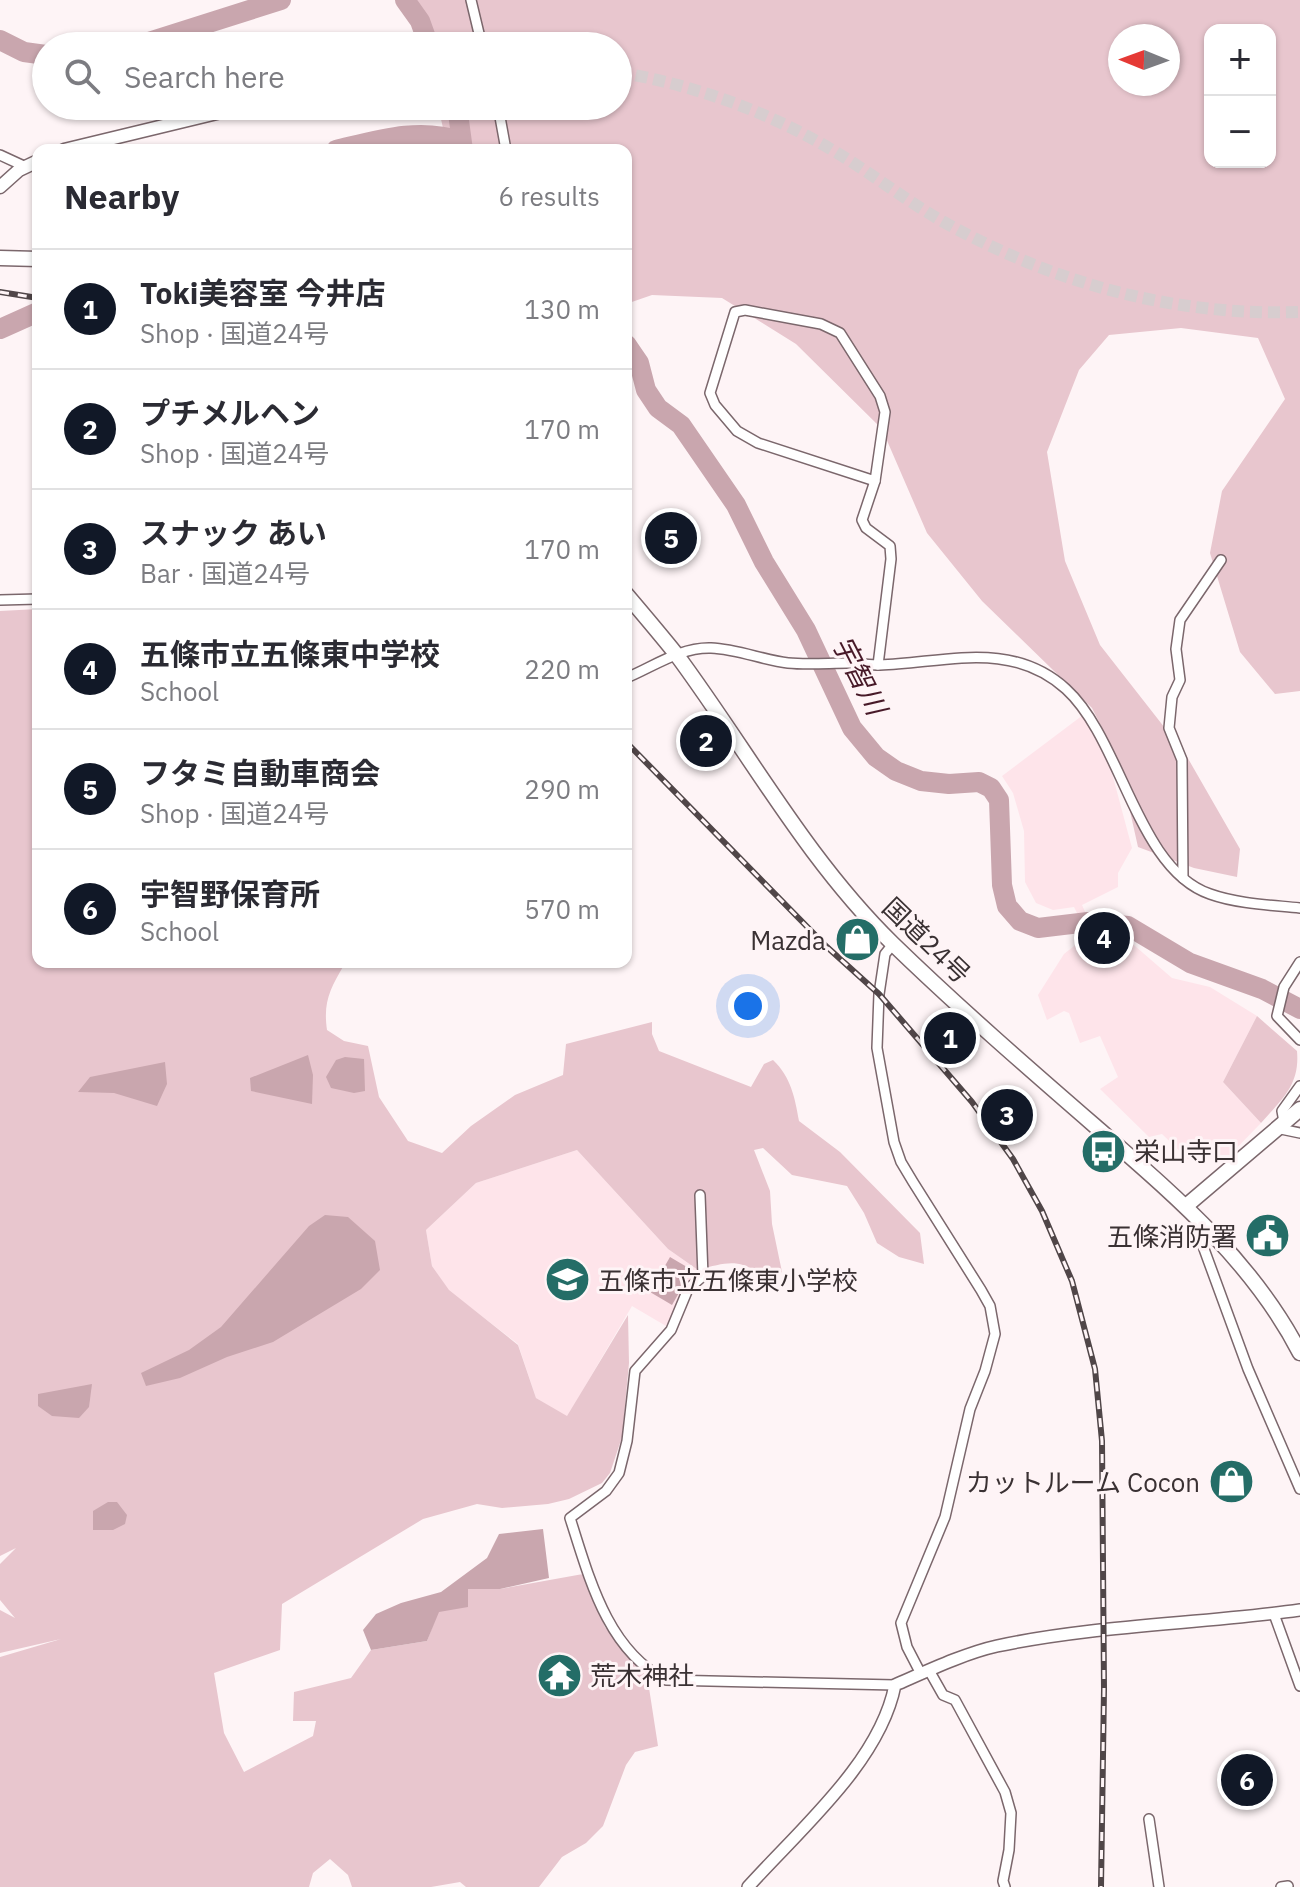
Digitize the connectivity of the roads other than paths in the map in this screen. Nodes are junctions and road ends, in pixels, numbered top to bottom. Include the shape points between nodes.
1 (471, 0) edge
2 (479, 32) edge
3 (188, 120) edge
4 (501, 120) edge
5 (89, 144) edge
6 (505, 144) edge
7 (0, 155) edge
8 (32, 164) edge
9 (0, 187) edge
10 (0, 258) edge
11 (32, 259) edge
12 (875, 481) junction
13 (1221, 560) dead end
14 (32, 599) edge
15 (0, 600) edge
16 (632, 601) edge
17 (675, 654) junction
18 (878, 665) junction
19 (632, 675) edge
20 (1183, 878) junction
21 (1300, 908) edge
22 (893, 944) junction
23 (1300, 962) edge
24 (1300, 1040) edge
25 (1300, 1086) edge
26 (1300, 1109) edge
27 (1280, 1125) junction
28 (1300, 1133) edge
29 (700, 1195) dead end
30 (1186, 1206) junction
31 (1199, 1220) junction
32 (1300, 1353) edge
33 (1300, 1489) edge
34 (1300, 1610) edge
35 (1274, 1614) junction
36 (926, 1673) junction
37 (895, 1685) junction
38 (1300, 1685) edge
39 (1149, 1819) dead end
40 (748, 1887) edge
41 (1005, 1887) edge
42 (1159, 1887) edge

1 - 2 street
3 - 5 main road
4 - 6 street
7 - 8 street
8 - 9 main road
10 - 11 main road
12 - 12 street via 885,412 840,333 821,324 735,312 710,393 729,423 758,443
12 - 18 street via 862,520 890,546 891,559
13 - 20 street via 1180,620 1176,649 1180,680 1172,697 1169,728 1182,760
14 - 15 street
16 - 17 main road, 国道24号
17 - 18 street via 710,647 788,663
17 - 19 street
17 - 22 main road, 国道24号 via 805,840
18 - 20 street via 994,656 1043,673 1064,687 1082,706 1140,818
20 - 21 street via 1209,894
22 - 30 main road, 国道24号
22 - 36 street via 885,954 877,1048 894,1142 907,1172 986,1298 995,1334 970,1409 945,1517 901,1623 907,1647
23 - 24 street via 1284,987 1277,1016
25 - 27 street via 1282,1111
26 - 27 main road
27 - 28 street
27 - 30 main road
29 - 37 street via 703,1276 688,1289 671,1330 635,1371 619,1473 606,1491 570,1518 587,1572 620,1641 666,1680
30 - 31 main road, 国道24号
31 - 32 main road, 国道24号 via 1262,1290
31 - 33 street via 1204,1249 1243,1356
34 - 35 street
35 - 36 street via 997,1646
35 - 38 street
36 - 37 street
36 - 41 street via 943,1695 955,1700 1005,1792 1011,1813
37 - 40 street via 874,1742 853,1773
39 - 42 street

